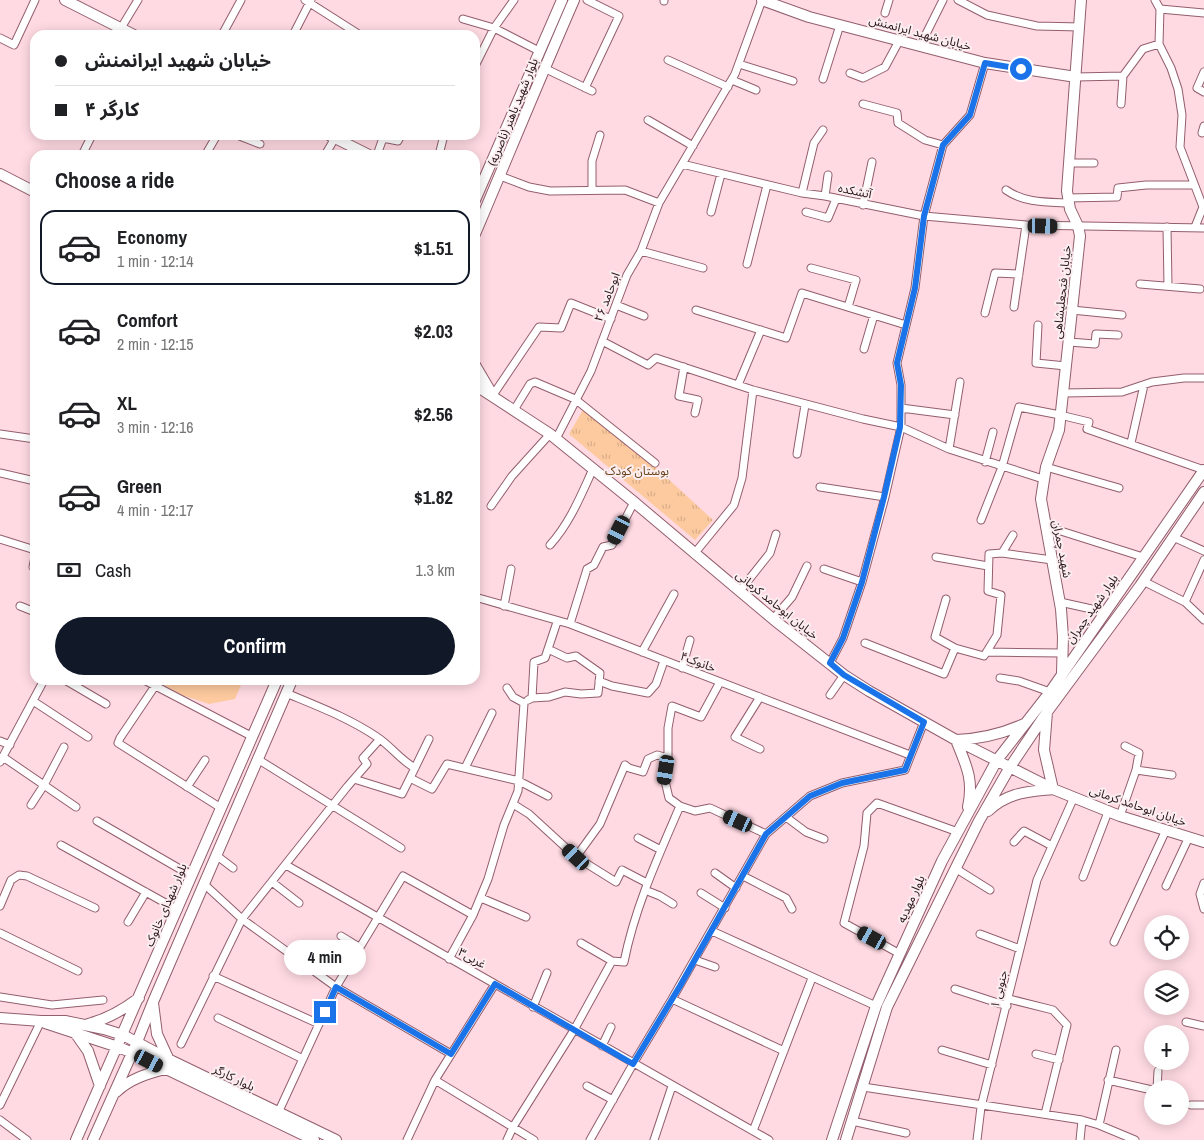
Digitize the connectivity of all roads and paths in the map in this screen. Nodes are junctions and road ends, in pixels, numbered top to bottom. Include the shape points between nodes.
1 (35, 0) edge
2 (65, 0) edge
3 (138, 0) edge
4 (241, 0) edge
5 (514, 0) edge
6 (562, 0) edge
7 (574, 0) edge
8 (587, 0) edge
9 (762, 0) edge
10 (889, 0) edge
11 (943, 0) edge
12 (958, 0) edge
13 (1082, 0) edge
14 (1155, 0) edge
15 (309, 1) edge
16 (1160, 9) junction
17 (886, 13) dead end
18 (1204, 13) edge
19 (463, 19) dead end
20 (840, 25) junction
21 (1080, 27) junction
22 (121, 28) junction
23 (494, 28) junction
24 (125, 30) edge
25 (225, 30) edge
26 (295, 30) edge
27 (352, 30) edge
28 (0, 38) edge
29 (900, 41) junction
30 (1159, 44) junction
31 (920, 46) junction
32 (539, 51) junction
33 (480, 56) edge
34 (668, 60) dead end
35 (985, 63) junction
36 (739, 64) junction
37 (544, 68) junction
38 (1204, 72) edge
39 (850, 73) dead end
40 (1123, 76) junction
41 (1076, 77) junction
42 (823, 79) dead end
43 (793, 81) dead end
44 (730, 84) junction
45 (756, 90) dead end
46 (1204, 92) edge
47 (863, 104) dead end
48 (1121, 104) dead end
49 (648, 120) dead end
50 (823, 130) dead end
51 (600, 135) dead end
52 (250, 140) edge
53 (340, 140) edge
54 (260, 144) dead end
55 (943, 145) junction
56 (693, 146) junction
57 (359, 150) edge
58 (872, 162) dead end
59 (1070, 162) junction
60 (1094, 162) dead end
61 (682, 164) junction
62 (0, 174) edge
63 (721, 174) junction
64 (828, 174) dead end
65 (500, 176) junction
66 (767, 185) junction
67 (1193, 185) junction
68 (480, 188) edge
69 (30, 189) edge
70 (592, 190) junction
71 (1006, 190) dead end
72 (802, 193) junction
73 (825, 196) junction
74 (836, 199) junction
75 (1069, 200) junction
76 (659, 203) junction
77 (863, 205) junction
78 (710, 212) dead end
79 (806, 212) dead end
80 (924, 216) junction
81 (480, 222) edge
82 (1026, 225) junction
83 (1078, 226) junction
84 (1167, 227) junction
85 (1195, 227) junction
86 (1204, 228) edge
87 (641, 251) junction
88 (747, 264) dead end
89 (703, 268) dead end
90 (811, 268) dead end
91 (1019, 274) junction
92 (1140, 284) dead end
93 (1168, 286) junction
94 (1200, 289) dead end
95 (616, 305) junction
96 (848, 307) junction
97 (1014, 307) dead end
98 (696, 310) dead end
99 (1072, 310) junction
100 (985, 313) dead end
101 (874, 315) junction
102 (1122, 315) dead end
103 (644, 316) dead end
104 (611, 319) junction
105 (1038, 324) dead end
106 (906, 325) junction
107 (761, 330) junction
108 (1118, 335) dead end
109 (602, 341) junction
110 (1069, 342) junction
111 (864, 349) dead end
112 (1066, 366) junction
113 (684, 367) junction
114 (480, 374) edge
115 (1204, 378) edge
116 (960, 382) dead end
117 (738, 385) junction
118 (1144, 385) junction
119 (480, 388) edge
120 (753, 390) junction
121 (1064, 393) junction
122 (480, 394) edge
123 (492, 395) junction
124 (575, 399) junction
125 (805, 405) junction
126 (901, 408) junction
127 (514, 410) junction
128 (695, 413) dead end
129 (955, 415) junction
130 (1060, 415) junction
131 (900, 427) junction
132 (993, 432) dead end
133 (0, 434) edge
134 (553, 436) junction
135 (30, 438) edge
136 (1131, 443) junction
137 (949, 449) junction
138 (797, 454) dead end
139 (985, 462) junction
140 (655, 464) dead end
141 (1002, 467) junction
142 (1046, 467) junction
143 (593, 469) junction
144 (1204, 470) edge
145 (0, 473) edge
146 (1043, 479) junction
147 (30, 480) edge
148 (820, 487) dead end
149 (1119, 488) dead end
150 (1204, 492) edge
151 (884, 497) junction
152 (634, 502) junction
153 (492, 506) dead end
154 (981, 520) dead end
155 (1044, 526) junction
156 (776, 534) dead end
157 (1013, 535) dead end
158 (1173, 537) junction
159 (0, 539) edge
160 (550, 545) dead end
161 (30, 548) edge
162 (1204, 551) edge
163 (1002, 553) junction
164 (694, 554) junction
165 (936, 557) dead end
166 (1143, 557) junction
167 (1052, 560) junction
168 (1204, 560) edge
169 (807, 566) dead end
170 (988, 566) junction
171 (824, 569) dead end
172 (511, 570) dead end
173 (1143, 581) junction
174 (862, 582) junction
175 (739, 592) junction
176 (674, 594) dead end
177 (480, 599) edge
178 (946, 600) dead end
179 (1060, 602) junction
180 (1185, 602) junction
181 (20, 606) dead end
182 (504, 606) junction
183 (30, 610) edge
184 (1105, 612) junction
185 (773, 619) junction
186 (1204, 620) edge
187 (557, 622) junction
188 (570, 624) junction
189 (1063, 637) junction
190 (690, 640) dead end
191 (1084, 642) junction
192 (866, 643) dead end
193 (955, 648) junction
194 (548, 649) junction
195 (642, 652) junction
196 (987, 652) junction
197 (1064, 653) junction
198 (664, 661) junction
199 (830, 663) junction
200 (682, 668) junction
201 (844, 675) junction
202 (1062, 675) junction
203 (1000, 678) dead end
204 (599, 681) junction
205 (720, 682) junction
206 (41, 685) edge
207 (74, 685) edge
208 (275, 685) edge
209 (290, 685) edge
210 (156, 686) joint
211 (506, 688) dead end
212 (1050, 692) junction
213 (286, 693) junction
214 (830, 695) dead end
215 (532, 698) junction
216 (760, 698) junction
217 (33, 701) junction
218 (524, 703) junction
219 (106, 704) dead end
220 (1047, 712) junction
221 (492, 713) dead end
222 (924, 722) junction
223 (1027, 722) junction
224 (88, 737) dead end
225 (253, 737) junction
226 (380, 739) junction
227 (429, 739) dead end
228 (956, 740) junction
229 (0, 741) edge
230 (10, 745) junction
231 (1125, 746) dead end
232 (64, 747) dead end
233 (760, 749) dead end
234 (910, 755) junction
235 (668, 758) junction
236 (2, 760) edge
237 (205, 760) dead end
238 (259, 760) junction
239 (997, 760) junction
240 (1010, 767) junction
241 (415, 768) junction
242 (465, 768) junction
243 (1136, 770) junction
244 (1172, 775) dead end
245 (410, 778) junction
246 (354, 779) junction
247 (519, 781) junction
248 (44, 785) junction
249 (187, 787) junction
250 (1053, 789) junction
251 (548, 796) dead end
252 (1074, 798) junction
253 (512, 804) junction
254 (31, 805) dead end
255 (333, 805) junction
256 (680, 806) junction
257 (76, 807) dead end
258 (221, 808) junction
259 (1108, 812) junction
260 (786, 816) junction
261 (1120, 816) junction
262 (966, 817) junction
263 (97, 821) dead end
264 (979, 821) junction
265 (1166, 830) junction
266 (958, 832) junction
267 (766, 834) junction
268 (1189, 837) junction
269 (638, 838) dead end
270 (824, 839) dead end
271 (1014, 842) dead end
272 (1204, 842) edge
273 (61, 845) dead end
274 (1052, 846) junction
275 (401, 848) dead end
276 (661, 850) junction
277 (216, 855) junction
278 (576, 857) junction
279 (942, 861) junction
280 (286, 865) junction
281 (233, 868) dead end
282 (954, 868) junction
283 (715, 873) dead end
284 (192, 876) junction
285 (743, 876) junction
286 (1083, 877) dead end
287 (272, 882) junction
288 (1204, 883) edge
289 (204, 884) junction
290 (646, 886) junction
291 (1166, 886) dead end
292 (736, 888) junction
293 (990, 890) dead end
294 (146, 892) junction
295 (701, 893) dead end
296 (481, 898) junction
297 (298, 904) dead end
298 (672, 904) dead end
299 (0, 906) edge
300 (95, 908) dead end
301 (725, 908) junction
302 (792, 909) dead end
303 (1204, 909) edge
304 (178, 910) junction
305 (473, 915) junction
306 (377, 917) junction
307 (526, 917) dead end
308 (242, 919) junction
309 (128, 922) dead end
310 (712, 931) junction
311 (0, 933) edge
312 (980, 934) dead end
313 (341, 936) dead end
314 (581, 942) dead end
315 (1114, 942) dead end
316 (360, 947) junction
317 (1020, 949) junction
318 (900, 954) junction
319 (449, 959) junction
320 (695, 960) junction
321 (612, 961) junction
322 (715, 967) dead end
323 (78, 972) dead end
324 (547, 972) dead end
325 (213, 976) junction
326 (812, 978) junction
327 (495, 984) junction
328 (336, 987) junction
329 (955, 989) dead end
330 (140, 997) junction
331 (0, 998) edge
332 (672, 999) junction
333 (103, 1000) dead end
334 (153, 1002) junction
335 (1008, 1002) junction
336 (876, 1006) junction
337 (533, 1007) junction
338 (0, 1018) edge
339 (218, 1018) dead end
340 (41, 1021) junction
341 (1186, 1022) dead end
342 (84, 1024) junction
343 (319, 1024) junction
344 (1204, 1026) edge
345 (611, 1027) dead end
346 (574, 1030) junction
347 (76, 1034) junction
348 (123, 1035) junction
349 (138, 1042) junction
350 (180, 1044) dead end
351 (602, 1046) junction
352 (118, 1047) junction
353 (942, 1050) dead end
354 (1116, 1050) dead end
355 (784, 1051) junction
356 (133, 1053) junction
357 (451, 1054) junction
358 (1036, 1054) dead end
359 (303, 1059) junction
360 (1059, 1060) junction
361 (167, 1064) junction
362 (633, 1064) junction
363 (992, 1065) junction
364 (1158, 1071) dead end
365 (435, 1080) junction
366 (1108, 1080) junction
367 (1158, 1080) edge
368 (100, 1086) junction
369 (587, 1086) dead end
370 (672, 1086) junction
371 (863, 1087) junction
372 (1144, 1088) edge
373 (113, 1095) junction
374 (613, 1100) junction
375 (982, 1104) junction
376 (0, 1105) edge
377 (1191, 1105) dead end
378 (1204, 1105) edge
379 (278, 1113) junction
380 (1045, 1114) junction
381 (1082, 1120) junction
382 (852, 1121) junction
383 (1, 1122) edge
384 (1099, 1125) junction
385 (512, 1127) junction
386 (753, 1131) junction
387 (906, 1133) dead end
388 (27, 1140) edge
389 (76, 1140) edge
390 (93, 1140) edge
391 (314, 1140) edge
392 (336, 1140) edge
393 (407, 1140) edge
394 (507, 1140) edge
395 (534, 1140) edge
396 (590, 1140) edge
397 (654, 1140) edge
398 (769, 1140) edge
399 (832, 1140) edge
400 (846, 1140) edge
401 (977, 1140) edge
402 (1080, 1140) edge
403 (1135, 1140) edge

1 - 28 street via 14,45
2 - 22 main road
3 - 22 street
4 - 25 street
5 - 23 street
6 - 32 main road, بلوار شهید باهنر (ناصریه)
7 - 37 main road, بلوار شهید باهنر (ناصریه)
8 - 37 street via 619,16 588,89
9 - 20 main road, خیابان شهید ایرانمنش
9 - 36 street, ابوحامد ۲۶
10 - 17 street
11 - 31 street
12 - 21 street via 987,15 1038,26
13 - 21 main road, خیابان فتحعلیشاهی
14 - 16 street
15 - 26 street
15 - 27 street
16 - 18 street
16 - 30 street
19 - 23 street
20 - 29 main road, خیابان شهید ایرانمنش
20 - 42 street
21 - 41 main road, خیابان فتحعلیشاهی
22 - 24 main road
23 - 32 street
23 - 33 street
29 - 31 main road, خیابان شهید ایرانمنش
29 - 39 street via 885,67 863,78
30 - 40 street via 1143,49
30 - 67 street via 1178,89 1182,115 1180,147
31 - 35 main road, خیابان شهید ایرانمنش
32 - 68 main road, بلوار شهید باهنر (ناصریه)
34 - 44 street
35 - 41 main road, خیابان شهید ایرانمنش
35 - 55 street via 970,115
36 - 43 street
36 - 44 street, ابوحامد ۲۶
37 - 65 main road, بلوار شهید باهنر (ناصریه)
38 - 46 street via 1197,88
40 - 41 street
40 - 48 street
41 - 59 main road, خیابان فتحعلیشاهی
44 - 45 street
44 - 56 street, ابوحامد ۲۶
47 - 55 street via 896,113 898,123 925,140
49 - 56 street
50 - 72 street via 814,143
51 - 70 street via 592,161
52 - 54 street
53 - 57 main road
55 - 80 street
56 - 61 street, ابوحامد ۲۶
58 - 77 street
59 - 60 street
59 - 75 main road, خیابان فتحعلیشاهی
61 - 63 street, آتشکده
61 - 76 street, ابوحامد ۲۶
62 - 69 main road
63 - 66 street, آتشکده
63 - 78 street
64 - 73 street
65 - 70 street via 550,191
65 - 81 main road, بلوار شهید باهنر (ناصریه)
66 - 72 street, آتشکده
66 - 88 street
67 - 75 street via 1118,188 1117,197
67 - 85 street via 1203,207
70 - 76 street via 625,190
71 - 75 street via 1016,197 1037,202
72 - 73 street, آتشکده
73 - 74 street, آتشکده
74 - 77 street, آتشکده
74 - 79 street via 828,218
75 - 83 main road, خیابان فتحعلیشاهی
76 - 87 street, ابوحامد ۲۶
77 - 80 street, آتشکده
80 - 82 street, آتشکده
80 - 106 street via 915,288
82 - 83 street, آتشکده
82 - 91 street
83 - 84 street, آتشکده
83 - 99 main road, خیابان فتحعلیشاهی via 1080,236
84 - 85 street, آتشکده
84 - 93 street
85 - 86 street, آتشکده
87 - 89 street
87 - 95 street, ابوحامد ۲۶ via 627,275
90 - 96 street via 856,280
91 - 97 street
91 - 100 street via 995,273
92 - 93 street
93 - 94 street
95 - 103 street
95 - 104 street, ابوحامد ۲۶
96 - 101 street
96 - 107 street via 802,293 786,338
98 - 107 street
99 - 102 street
99 - 110 main road, خیابان فتحعلیشاهی
101 - 106 street
101 - 111 street
104 - 109 street, ابوحامد ۲۶
104 - 123 street via 571,303 561,328 539,327
105 - 112 street via 1036,363
106 - 126 street via 897,363
107 - 117 street
108 - 110 street via 1096,334 1095,344
109 - 113 street via 648,365 656,358
109 - 124 street, ابوحامد ۲۶
110 - 112 main road, خیابان فتحعلیشاهی
112 - 121 main road, خیابان فتحعلیشاهی
113 - 117 street
113 - 128 street via 679,396 698,400
114 - 123 main road
115 - 118 street
116 - 129 street
117 - 120 street
118 - 121 street via 1122,392
118 - 136 street
119 - 123 main road, خیابان ابوحامد کرمانی
120 - 125 street
120 - 164 street via 742,478 734,505
121 - 130 main road, خیابان فتحعلیشاهی
122 - 123 main road
123 - 127 main road, خیابان ابوحامد کرمانی
124 - 127 street via 532,382
124 - 134 street, ابوحامد ۲۶
124 - 140 street
125 - 131 street
125 - 138 street
126 - 129 street
126 - 131 street
127 - 134 main road, خیابان ابوحامد کرمانی
129 - 137 street
130 - 136 street via 1089,422 1087,429
130 - 141 street via 1019,407
130 - 142 main road, خیابان فتحعلیشاهی via 1059,430
131 - 137 street
131 - 151 street
132 - 139 street
133 - 135 street
134 - 143 main road, خیابان ابوحامد کرمانی
134 - 153 street, ابوحامد ۲۶ via 512,476
136 - 144 street
137 - 139 street
139 - 141 street
141 - 146 street
141 - 154 street
142 - 146 main road, شهید چمران
142 - 149 street
143 - 152 main road, خیابان ابوحامد کرمانی
143 - 160 street via 561,533
144 - 166 main road, بلوار شهید چمران
145 - 147 street
146 - 155 main road, شهید چمران via 1040,499
148 - 151 street
150 - 158 main road, بلوار شهید چمران
151 - 174 street
152 - 164 main road, خیابان ابوحامد کرمانی
152 - 188 street via 612,545 603,547 594,565 587,569
155 - 166 street
155 - 167 main road, شهید چمران
156 - 175 street via 770,553
157 - 163 street
158 - 162 street
158 - 173 main road, بلوار شهید چمران
159 - 161 street
163 - 167 street
163 - 170 street via 989,554
164 - 175 main road, خیابان ابوحامد کرمانی
165 - 170 street
166 - 184 main road, بلوار شهید چمران
167 - 179 main road, شهید چمران
168 - 180 street
169 - 185 street via 792,597
170 - 196 street via 988,591 1002,595 997,635
171 - 174 street
172 - 182 street
173 - 180 street
173 - 220 main road, بلوار شهید چمران
174 - 199 street via 843,638
175 - 185 main road, خیابان ابوحامد کرمانی
176 - 195 street
177 - 182 street, خانوک۴
178 - 193 street via 935,637
179 - 184 street
179 - 189 main road, شهید چمران
180 - 186 street
181 - 183 street
182 - 187 street, خانوک۴
184 - 191 main road, بلوار شهید چمران
185 - 199 main road, خیابان ابوحامد کرمانی
187 - 188 street, خانوک۴
187 - 194 street
188 - 195 street, خانوک۴
189 - 191 main road via 1069,642
189 - 197 main road, شهید چمران
190 - 200 street
191 - 202 main road, بلوار شهید چمران
192 - 193 street via 944,674
193 - 196 street via 984,656
194 - 204 street via 567,658 576,656 600,672
194 - 215 street via 545,658 534,662
195 - 198 street, خانوک۴
196 - 197 street
197 - 202 main road, شهید چمران
198 - 200 street, خانوک۴
198 - 204 street via 656,684 648,693
199 - 201 main road, خیابان ابوحامد کرمانی
200 - 205 street, خانوک۴
201 - 214 street
201 - 222 main road, خیابان ابوحامد کرمانی
202 - 212 main road, بلوار شهید چمران
203 - 212 street
204 - 215 street via 598,693 565,692
205 - 216 street, خانوک۴
205 - 235 street via 701,716 672,706
206 - 217 street
207 - 219 street
208 - 225 main road, بلوار شهدای خانوک
209 - 213 main road
210 - 225 street
210 - 249 street via 118,743
211 - 218 street
212 - 223 main road, بلوار شهید چمران
213 - 226 street via 342,717
213 - 238 main road
215 - 218 street
216 - 233 street via 735,737
216 - 234 street, خانوک۴
217 - 224 street
217 - 230 street
218 - 247 street
220 - 240 main road, بلوار شهید چمران
220 - 250 main road via 1044,750
221 - 242 street
222 - 228 main road, خیابان ابوحامد کرمانی
222 - 234 street
223 - 228 main road via 1009,731 975,740
223 - 239 main road, بلوار شهید چمران
225 - 258 main road, بلوار شهدای خانوک
226 - 241 street via 405,763
226 - 246 street via 363,758 367,764
227 - 241 street
228 - 239 main road, خیابان ابوحامد کرمانی
228 - 262 main road via 971,779
229 - 230 street
230 - 236 street
231 - 243 street via 1139,753
232 - 248 street
234 - 260 street via 905,770 842,783 810,796
235 - 256 street via 665,781 669,798
235 - 278 street via 657,755 648,759 643,772 625,765 600,824
236 - 248 street
237 - 249 street
238 - 255 street
238 - 277 main road
239 - 240 main road, خیابان ابوحامد کرمانی
239 - 262 main road, بلوار مهدیه
240 - 250 main road, خیابان ابوحامد کرمانی
240 - 264 main road, بلوار مهدیه
241 - 245 street
242 - 245 street via 447,764 432,788
242 - 247 street
243 - 244 street
243 - 261 street
245 - 246 street via 402,794
246 - 255 street
247 - 251 street
247 - 253 street
248 - 254 street
248 - 257 street
249 - 258 street
250 - 252 main road, خیابان ابوحامد کرمانی
250 - 264 main road via 1008,796
252 - 259 main road, خیابان ابوحامد کرمانی
252 - 274 street, ۱ جنوبی
253 - 278 street via 529,814
253 - 296 street
255 - 275 street
255 - 280 street
256 - 267 street via 696,811 710,808
256 - 276 street
258 - 284 main road, بلوار شهدای خانوک
259 - 261 main road, خیابان ابوحامد کرمانی
259 - 286 street
260 - 267 street
260 - 270 street via 806,832
261 - 265 main road, خیابان ابوحامد کرمانی
262 - 266 main road, بلوار مهدیه
263 - 284 street
264 - 282 main road, بلوار مهدیه
265 - 268 main road, خیابان ابوحامد کرمانی
265 - 315 street
266 - 279 main road, بلوار مهدیه
266 - 318 street via 877,803 867,813 864,846 844,923
267 - 285 street
268 - 272 main road, خیابان ابوحامد کرمانی
268 - 291 street
269 - 276 street
271 - 274 street via 1024,831
273 - 294 street
274 - 317 street, ۱ جنوبی via 1037,880
276 - 290 street
277 - 281 street
277 - 289 main road
278 - 290 street via 616,882 622,870
279 - 282 main road
279 - 318 main road, بلوار مهدیه
280 - 287 street
280 - 306 street, غربی۳
282 - 293 street
282 - 371 main road, بلوار مهدیه via 887,1007
283 - 292 street
284 - 304 main road, بلوار شهدای خانوک
285 - 292 street
285 - 302 street via 786,898
287 - 297 street
287 - 308 street
288 - 303 street via 1200,894
289 - 308 street
289 - 334 main road
290 - 298 street
290 - 321 street via 630,931 624,962
292 - 301 street
294 - 304 street
294 - 309 street
295 - 301 street
296 - 305 street
296 - 307 street
299 - 300 street via 11,880 19,875
301 - 310 street
304 - 330 main road, بلوار شهدای خانوک
305 - 306 street via 403,876
305 - 319 street
306 - 316 street
306 - 319 street, غربی۳
308 - 325 street
308 - 328 street
310 - 320 street
310 - 326 street
311 - 323 street
312 - 317 street
313 - 316 street
314 - 321 street
316 - 328 street
317 - 335 street, ۱ جنوبی
318 - 336 main road, بلوار مهدیه
319 - 327 street, غربی۳
320 - 322 street
320 - 332 street
321 - 346 street
324 - 337 street
325 - 343 street
325 - 350 street
326 - 336 street
326 - 355 street
327 - 337 street, غربی۳
327 - 357 street
328 - 343 street
328 - 357 street
329 - 335 street
330 - 342 main road via 119,1013
330 - 348 main road, بلوار شهدای خانوک
331 - 333 street via 52,1005
332 - 355 street
332 - 362 street
334 - 349 main road
334 - 361 main road via 157,1034
335 - 360 street via 1053,1010 1067,1025
335 - 363 street, ۱ جنوبی
336 - 399 main road, بلوار مهدیه
337 - 346 street, غربی۳
338 - 340 main road
339 - 359 street
340 - 342 main road
340 - 347 main road, بلوار کارگر
340 - 376 street
341 - 344 street
342 - 348 main road, بلوار کارگر
343 - 359 street
345 - 351 street
346 - 351 street, غربی۳
346 - 385 street
347 - 352 main road, بلوار کارگر
347 - 368 main road via 88,1051
348 - 349 main road, بلوار کارگر
348 - 352 main road, بلوار شهدای خانوک
349 - 356 main road
349 - 361 main road, بلوار کارگر
351 - 362 street, غربی۳
352 - 356 main road, بلوار کارگر
352 - 368 main road, بلوار شهدای خانوک
353 - 363 street
354 - 366 street
355 - 386 street
356 - 361 main road, بلوار کارگر
356 - 373 main road
357 - 365 street
358 - 360 street
359 - 379 street
360 - 380 street
361 - 373 main road via 138,1077
361 - 379 main road, بلوار کارگر
361 - 391 main road, بلوار کارگر
362 - 370 street, غربی۳
362 - 374 street
363 - 375 street, ۱ جنوبی
364 - 367 street
365 - 385 street
365 - 393 street
366 - 372 street
366 - 384 street
368 - 389 main road, بلوار شهدای خانوک
369 - 374 street
370 - 386 street, غربی۳
370 - 397 street
371 - 375 street
371 - 382 main road, بلوار مهدیه
373 - 390 main road
374 - 396 street
375 - 380 street
375 - 401 street, ۱ جنوبی
377 - 378 street
379 - 392 main road, بلوار کارگر
380 - 381 street
381 - 384 street
381 - 402 street
382 - 387 street
382 - 400 main road, بلوار مهدیه
383 - 388 street
384 - 403 street
385 - 394 street
385 - 395 street
386 - 398 street, غربی۳

